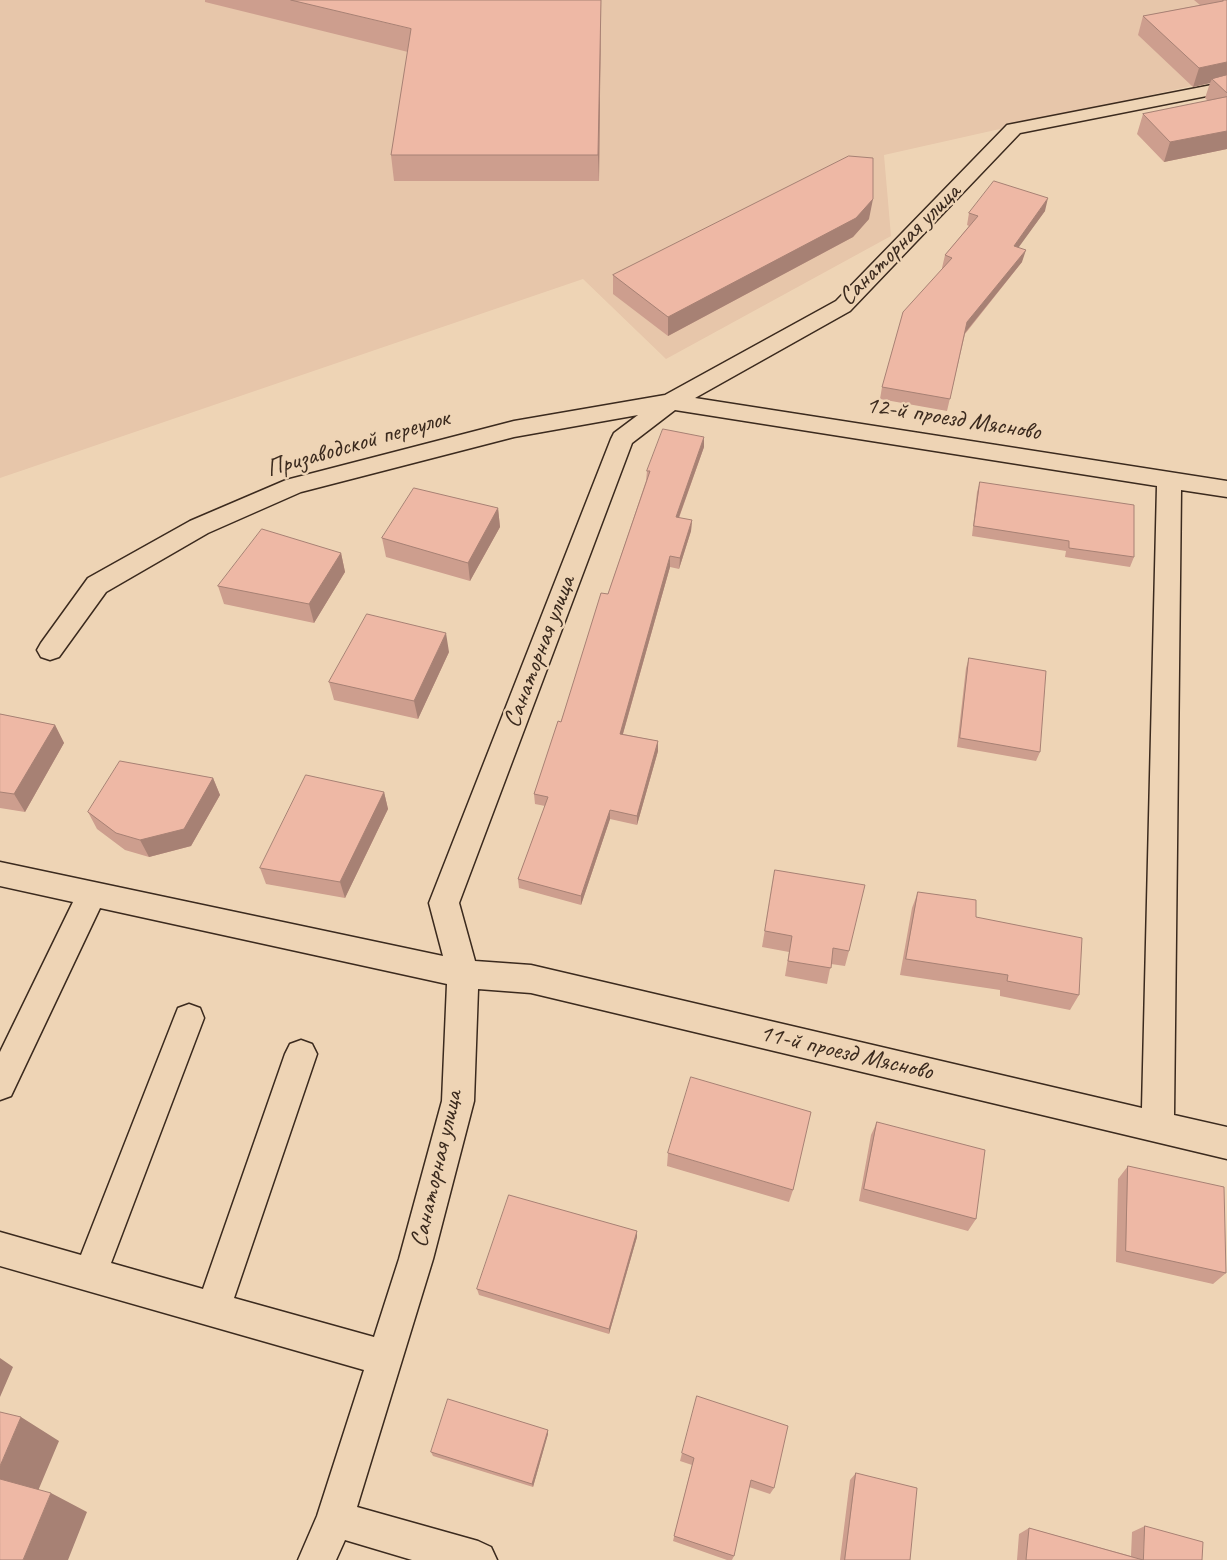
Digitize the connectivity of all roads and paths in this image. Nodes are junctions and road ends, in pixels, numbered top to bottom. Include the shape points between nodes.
1 (1227, 87) edge
2 (672, 402) junction
3 (1169, 480) junction
4 (1227, 489) edge
5 (50, 650) dead end
6 (0, 874) edge
7 (92, 894) junction
8 (463, 974) junction
9 (189, 1018) dead end
10 (301, 1054) dead end
11 (0, 1086) edge
12 (1158, 1127) junction
13 (1227, 1143) edge
14 (0, 1250) edge
15 (90, 1275) junction
16 (213, 1310) junction
17 (385, 1358) junction
18 (335, 1519) junction
19 (317, 1560) edge
20 (478, 1560) edge

1 - 2 street, Санаторная улица via 1014,128 843,306
2 - 3 street, 12-й проезд Мясново
2 - 5 street, Призаводской переулок via 514,429 294,486 199,527 97,585
2 - 8 street, Санаторная улица via 622,439 444,903
3 - 4 street, 12-й проезд Мясново
3 - 12 street
6 - 7 street, 11-й проезд Мясново
7 - 8 street, 11-й проезд Мясново
7 - 11 street
8 - 12 street, 11-й проезд Мясново via 531,979
8 - 17 street, Санаторная улица via 458,1101 416,1259
9 - 15 street
10 - 16 street
12 - 13 street, 11-й проезд Мясново
14 - 15 street
15 - 16 street
16 - 17 street
17 - 18 street, Санаторная улица
18 - 19 street, Санаторная улица
18 - 20 street

